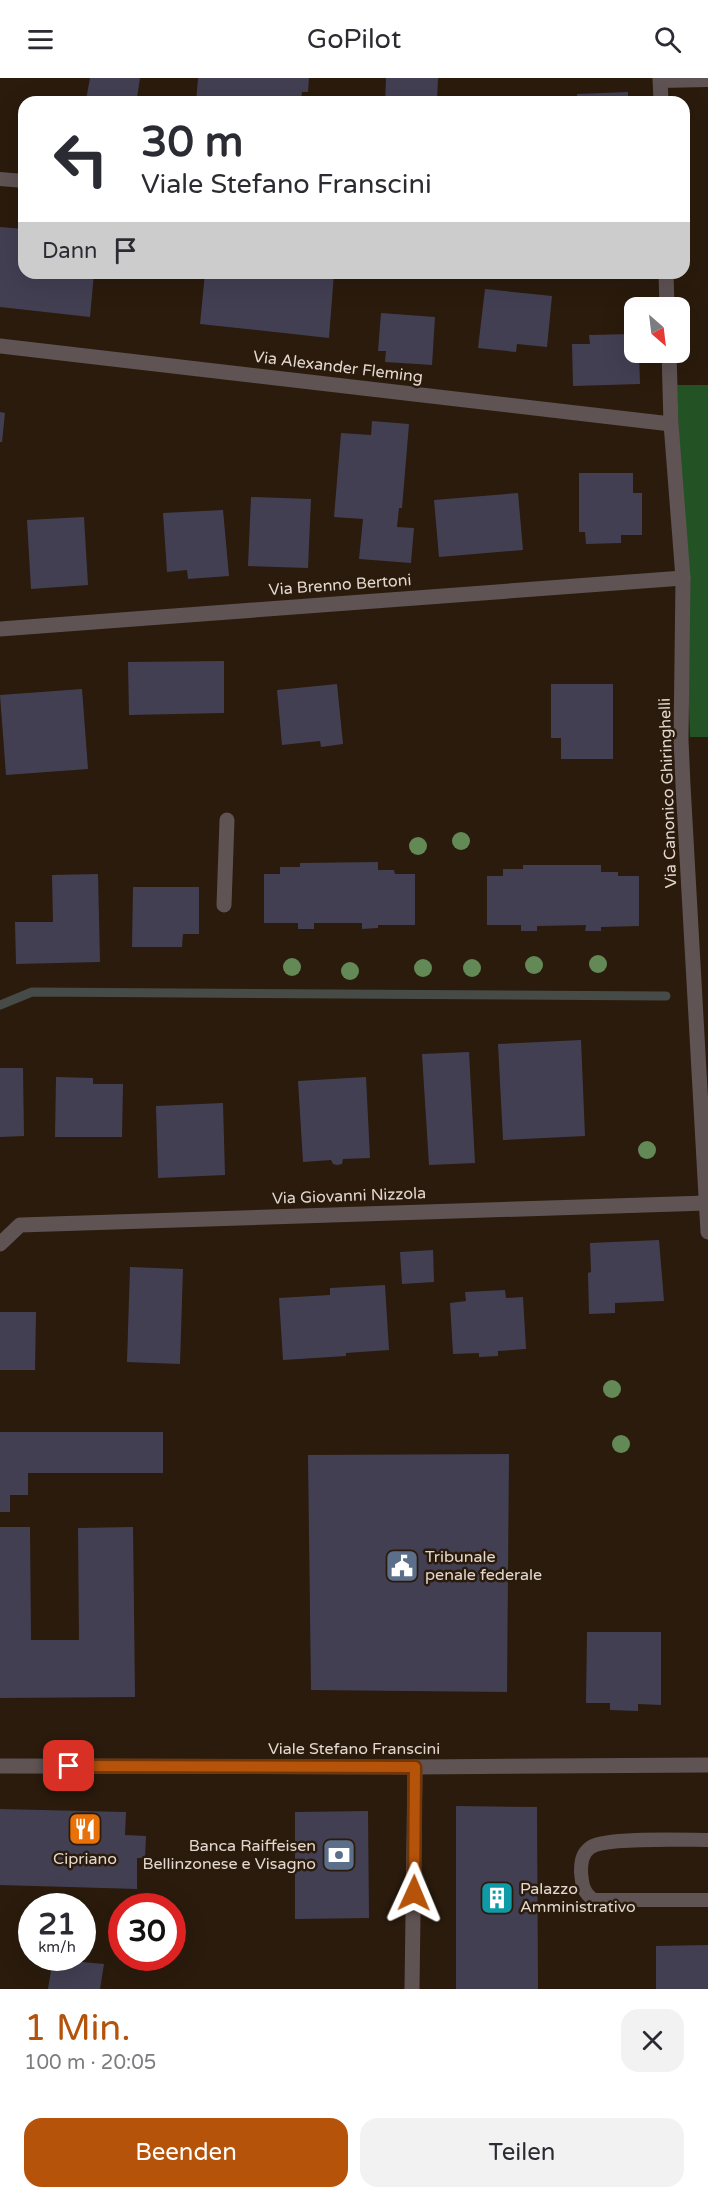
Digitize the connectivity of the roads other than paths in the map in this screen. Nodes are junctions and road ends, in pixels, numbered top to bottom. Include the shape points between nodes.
1 (660, 80) edge
2 (708, 80) edge
3 (661, 96) edge
4 (0, 179) edge
5 (18, 180) edge
6 (666, 279) edge
7 (667, 297) edge
8 (0, 346) edge
9 (669, 363) edge
10 (671, 424) junction
11 (682, 578) junction
12 (0, 629) edge
13 (227, 820) dead end
14 (224, 905) dead end
15 (707, 1203) edge
16 (708, 1232) edge
17 (0, 1244) edge
18 (708, 1765) edge
19 (0, 1766) edge
20 (415, 1767) junction
21 (708, 1840) edge
22 (708, 1900) edge
23 (412, 1989) edge

1 - 2 lane
1 - 3 street
4 - 5 lane
6 - 7 street
8 - 10 street, Via Alexander Fleming
9 - 10 street, Via Canonico Ghiringhelli
10 - 11 street, Via Canonico Ghiringhelli
11 - 12 street, Via Brenno Bertoni
11 - 15 street, Via Canonico Ghiringhelli via 681,740
13 - 14 street
15 - 16 street, Via Canonico Ghiringhelli
15 - 17 street, Via Giovanni Nizzola via 20,1225
18 - 20 street, Viale Stefano Franscini
19 - 20 street, Viale Stefano Franscini
20 - 23 street
21 - 22 lane via 608,1842 590,1848 581,1865 585,1892 594,1900

